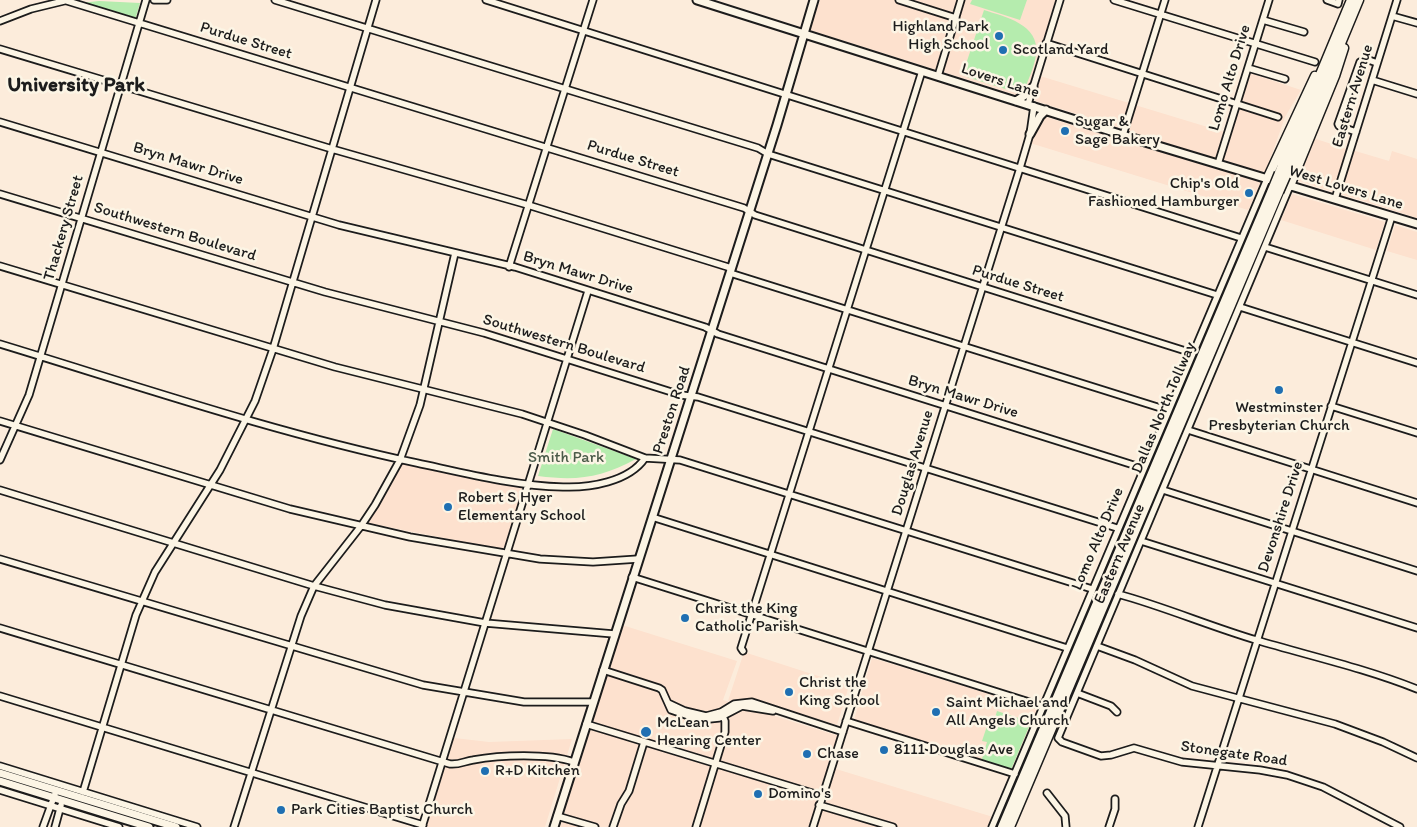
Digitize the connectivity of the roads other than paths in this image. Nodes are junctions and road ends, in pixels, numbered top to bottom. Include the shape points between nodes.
1 (65, 0) edge
2 (70, 0) edge
3 (146, 0) edge
4 (154, 0) edge
5 (167, 0) edge
6 (275, 0) edge
7 (376, 0) edge
8 (486, 0) edge
9 (592, 0) edge
10 (697, 0) edge
11 (814, 0) edge
12 (899, 0) edge
13 (961, 0) edge
14 (1060, 0) edge
15 (1114, 0) edge
16 (1165, 0) edge
17 (1269, 0) edge
18 (1327, 0) edge
19 (1351, 0) edge
20 (1359, 0) edge
21 (1397, 0) edge
22 (1338, 2) edge
23 (1160, 15) junction
24 (1392, 16) junction
25 (956, 18) junction
26 (0, 20) edge
27 (1263, 20) junction
28 (139, 23) junction
29 (1417, 23) edge
30 (367, 28) junction
31 (583, 30) junction
32 (1304, 32) dead end
33 (1346, 32) junction
34 (805, 34) junction
35 (1046, 43) junction
36 (1255, 44) junction
37 (0, 48) edge
38 (1315, 62) dead end
39 (1325, 62) junction
40 (1377, 63) junction
41 (1248, 68) junction
42 (922, 71) junction
43 (1142, 74) junction
44 (938, 76) junction
45 (1285, 78) dead end
46 (1372, 80) junction
47 (121, 85) junction
48 (350, 86) junction
49 (1033, 87) junction
50 (565, 88) junction
51 (786, 94) junction
52 (1417, 94) edge
53 (1016, 101) junction
54 (1237, 104) junction
55 (1031, 106) junction
56 (1046, 110) junction
57 (1278, 117) dead end
58 (0, 122) edge
59 (904, 132) junction
60 (1356, 132) junction
61 (1030, 134) junction
62 (1123, 135) junction
63 (547, 147) junction
64 (332, 149) junction
65 (101, 152) junction
66 (768, 154) junction
67 (1218, 164) junction
68 (1020, 168) junction
69 (1283, 175) junction
70 (1267, 179) junction
71 (1290, 186) junction
72 (885, 191) junction
73 (1276, 191) junction
74 (0, 194) edge
75 (1335, 199) junction
76 (528, 205) junction
77 (749, 212) junction
78 (312, 216) junction
79 (1392, 216) junction
80 (81, 218) junction
81 (1417, 224) edge
82 (1001, 228) junction
83 (1241, 238) junction
84 (1265, 247) junction
85 (866, 250) junction
86 (455, 253) junction
87 (0, 266) edge
88 (509, 267) junction
89 (731, 270) junction
90 (1372, 280) junction
91 (292, 282) junction
92 (62, 285) junction
93 (982, 287) junction
94 (588, 291) junction
95 (1217, 295) junction
96 (1417, 295) edge
97 (1240, 307) junction
98 (848, 310) junction
99 (440, 321) junction
100 (712, 331) junction
101 (1352, 342) junction
102 (0, 344) edge
103 (964, 346) junction
104 (273, 349) junction
105 (1192, 353) junction
106 (41, 356) junction
107 (567, 360) junction
108 (1417, 363) edge
109 (829, 369) junction
110 (424, 388) junction
111 (690, 396) junction
112 (946, 406) junction
113 (1331, 406) junction
114 (1167, 410) junction
115 (247, 419) junction
116 (0, 421) edge
117 (548, 422) junction
118 (16, 426) junction
119 (1188, 430) junction
120 (810, 432) junction
121 (1417, 433) edge
122 (645, 458) junction
123 (670, 459) junction
124 (0, 460) edge
125 (400, 460) junction
126 (926, 468) junction
127 (1143, 468) junction
128 (1311, 470) junction
129 (528, 483) junction
130 (211, 485) junction
131 (0, 490) edge
132 (1162, 490) junction
133 (790, 494) junction
134 (1417, 503) edge
135 (652, 517) junction
136 (361, 526) junction
137 (1118, 528) junction
138 (907, 530) junction
139 (1292, 531) junction
140 (1141, 541) junction
141 (172, 542) junction
142 (506, 554) junction
143 (771, 554) junction
144 (0, 559) edge
145 (638, 559) junction
146 (1417, 571) edge
147 (632, 577) junction
148 (1275, 583) junction
149 (314, 586) junction
150 (1092, 589) junction
151 (888, 592) junction
152 (1118, 594) junction
153 (140, 602) junction
154 (751, 615) junction
155 (485, 623) junction
156 (0, 628) edge
157 (1417, 628) edge
158 (614, 634) junction
159 (1256, 640) junction
160 (1097, 646) junction
161 (291, 647) junction
162 (1067, 648) junction
163 (743, 651) dead end
164 (868, 651) junction
165 (121, 665) junction
166 (603, 670) junction
167 (1417, 689) edge
168 (463, 693) junction
169 (1077, 693) junction
170 (0, 696) edge
171 (1238, 700) junction
172 (593, 702) junction
173 (1042, 706) junction
174 (271, 710) junction
175 (1117, 712) dead end
176 (722, 714) junction
177 (846, 721) junction
178 (586, 724) junction
179 (102, 728) junction
180 (842, 732) junction
181 (1058, 740) joint
182 (644, 742) junction
183 (1417, 758) edge
184 (442, 762) junction
185 (574, 762) junction
186 (715, 764) junction
187 (0, 766) edge
188 (1218, 766) junction
189 (0, 773) edge
190 (251, 773) junction
191 (1015, 774) junction
192 (0, 781) edge
193 (0, 790) edge
194 (60, 791) junction
195 (83, 792) junction
196 (1047, 793) dead end
197 (822, 796) junction
198 (53, 798) junction
199 (1115, 799) dead end
200 (62, 800) junction
201 (50, 805) junction
202 (820, 805) junction
203 (60, 808) junction
204 (557, 816) junction
205 (423, 826) edge
206 (43, 827) edge
207 (55, 827) edge
208 (119, 827) edge
209 (148, 827) edge
210 (176, 827) edge
211 (197, 827) edge
212 (234, 827) edge
213 (554, 827) edge
214 (595, 827) edge
215 (613, 827) edge
216 (696, 827) edge
217 (813, 827) edge
218 (892, 827) edge
219 (992, 827) edge
220 (1002, 827) edge
221 (1010, 827) edge
222 (1066, 827) edge
223 (1110, 827) edge
224 (1198, 827) edge
225 (1400, 827) edge

1 - 2 street
1 - 26 street
1 - 28 street, Purdue Street
3 - 28 street, Thackery Street
4 - 5 street
6 - 30 street
7 - 30 street
8 - 31 street
9 - 31 street
10 - 34 main road, Lovers Lane
11 - 34 main road, Preston Road
12 - 25 street
13 - 25 street
14 - 35 street, Douglas Avenue
15 - 23 street
16 - 23 street
17 - 27 street, Lomo Alto Drive
18 - 22 street
19 - 39 highway, Dallas North Tollway
20 - 33 highway, Dallas North Tollway
21 - 24 street, Eastern Avenue
23 - 36 street
23 - 43 street
24 - 29 street
24 - 40 street, Eastern Avenue
25 - 44 street
27 - 32 street
27 - 36 street, Lomo Alto Drive
28 - 47 street, Thackery Street
28 - 48 street, Purdue Street
30 - 48 street
30 - 50 street
31 - 50 street
31 - 51 street
33 - 69 highway, Dallas North Tollway
33 - 71 highway via 1335,76
34 - 42 main road, Lovers Lane
34 - 51 main road, Preston Road
35 - 43 street
35 - 49 street, Douglas Avenue
36 - 38 street
36 - 41 street, Lomo Alto Drive
37 - 47 street
39 - 69 highway, Dallas North Tollway
39 - 70 highway via 1297,109
40 - 46 street, Eastern Avenue
40 - 60 street via 1366,59 1360,62 1338,124
41 - 45 street
41 - 54 street, Lomo Alto Drive
42 - 44 main road, Lovers Lane
42 - 59 street
43 - 54 street
43 - 62 street
44 - 53 main road, Lovers Lane
46 - 52 street
46 - 60 street, Eastern Avenue
47 - 64 street
47 - 65 street, Thackery Street
48 - 63 street, Purdue Street
48 - 64 street
49 - 53 main road
49 - 55 street, Douglas Avenue
50 - 63 street
50 - 66 street via 758,148
51 - 59 street
51 - 66 main road, Preston Road
53 - 55 main road, Lovers Lane
54 - 57 street
54 - 67 street, Lomo Alto Drive
55 - 56 main road, Lovers Lane
55 - 61 street, Douglas Avenue
56 - 61 main road
56 - 62 main road, Lovers Lane
58 - 65 street, Bryn Mawr Drive
59 - 68 street
59 - 72 street
60 - 75 street, Eastern Avenue
61 - 68 street, Douglas Avenue
62 - 67 main road, Lovers Lane
63 - 76 street
63 - 77 street, Purdue Street
64 - 76 street
64 - 78 street
65 - 78 street, Bryn Mawr Drive
65 - 80 street, Thackery Street
66 - 72 street
66 - 77 main road, Preston Road
67 - 70 main road, Lovers Lane
68 - 82 street, Douglas Avenue
68 - 83 street
69 - 73 highway, Dallas North Tollway, bridge
70 - 71 main road, West Lovers Lane
70 - 83 street, Lomo Alto Drive
71 - 75 main road, West Lovers Lane
71 - 84 street, Eastern Avenue
72 - 82 street
72 - 85 street
73 - 220 highway, Dallas North Tollway
73 - 221 highway, Dallas North Tollway
74 - 80 street, Southwestern Boulevard
75 - 79 main road, West Lovers Lane
76 - 88 street
76 - 89 street
77 - 85 street, Purdue Street
77 - 89 main road, Preston Road
78 - 86 street, Bryn Mawr Drive
78 - 91 street
79 - 81 main road, West Lovers Lane
79 - 90 street, Devonshire Drive
80 - 91 street, Southwestern Boulevard
80 - 92 street, Thackery Street
82 - 93 street, Douglas Avenue
82 - 95 street
83 - 95 street, Lomo Alto Drive
84 - 90 street
84 - 97 street, Eastern Avenue
85 - 93 street, Purdue Street
85 - 98 street
86 - 88 street, Bryn Mawr Drive
86 - 99 street
87 - 92 street
88 - 94 street, Bryn Mawr Drive
89 - 98 street
89 - 100 main road, Preston Road
90 - 96 street
90 - 101 street, Devonshire Drive
91 - 99 street, Southwestern Boulevard
91 - 104 street
92 - 104 street
92 - 106 street, Thackery Street
93 - 103 street, Douglas Avenue
93 - 105 street, Purdue Street
94 - 100 street, Bryn Mawr Drive
94 - 107 street
95 - 105 street, Lomo Alto Drive
97 - 101 street
97 - 119 street, Eastern Avenue
98 - 103 street
98 - 109 street
99 - 107 street, Southwestern Boulevard
99 - 110 street
100 - 109 street, Bryn Mawr Drive
100 - 111 main road, Preston Road
101 - 108 street
101 - 113 street, Devonshire Drive
102 - 106 street
103 - 112 street, Douglas Avenue
103 - 114 street
104 - 110 street
104 - 115 street
105 - 114 street, Lomo Alto Drive
106 - 115 street
106 - 118 street, Thackery Street
107 - 111 street, Southwestern Boulevard
107 - 117 street
109 - 112 street, Bryn Mawr Drive
109 - 120 street
110 - 117 street
110 - 125 street
111 - 120 street, Southwestern Boulevard
111 - 123 main road, Preston Road
112 - 126 street, Douglas Avenue
112 - 127 street, Bryn Mawr Drive
113 - 121 street
113 - 128 street, Devonshire Drive
114 - 127 street, Lomo Alto Drive
115 - 125 street
115 - 130 street
116 - 118 street
117 - 122 street
117 - 129 street
118 - 124 street, Thackery Street
118 - 130 street
119 - 128 street
119 - 132 street, Eastern Avenue
120 - 126 street, Southwestern Boulevard
120 - 133 street
122 - 123 street
122 - 129 street via 629,472 594,485 563,487
123 - 133 street
123 - 135 main road, Preston Road
125 - 129 street
125 - 136 street
126 - 137 street, Southwestern Boulevard
126 - 138 street, Douglas Avenue
127 - 137 street, Lomo Alto Drive
128 - 134 street
128 - 139 street, Devonshire Drive
129 - 142 street
130 - 136 street
130 - 141 street
131 - 141 street
132 - 139 street
132 - 140 street, Eastern Avenue
133 - 138 street
133 - 143 street
135 - 143 street
135 - 145 main road, Preston Road
136 - 142 street
136 - 149 street
137 - 150 street, Lomo Alto Drive
138 - 150 street
138 - 151 street, Douglas Avenue
139 - 146 street
139 - 148 street, Devonshire Drive
140 - 148 street
140 - 152 street, Eastern Avenue
141 - 149 street
141 - 153 street
142 - 145 street via 569,562
142 - 155 street
143 - 151 street
143 - 154 street
144 - 153 street
145 - 147 main road, Preston Road
147 - 154 street
147 - 158 main road, Preston Road
148 - 157 street
148 - 159 street, Devonshire Drive
149 - 155 street via 412,611
149 - 161 street
150 - 162 street, Lomo Alto Drive
151 - 162 street
151 - 164 street, Douglas Avenue
152 - 159 street via 1157,604
152 - 160 street, Eastern Avenue
153 - 161 street
153 - 165 street
154 - 163 street via 741,648
154 - 164 street
155 - 158 street
155 - 168 street
156 - 165 street
158 - 166 main road, Preston Road
159 - 167 street
159 - 171 street, Devonshire Drive
160 - 169 street, Eastern Avenue
160 - 171 street via 1192,686
161 - 168 street via 391,677
161 - 174 street
162 - 173 street, Lomo Alto Drive
164 - 173 street
164 - 177 street, Douglas Avenue
165 - 174 street
165 - 179 street
166 - 172 main road, Preston Road
166 - 176 street via 654,685 662,690 668,703 691,713 706,718
168 - 172 street via 524,702
168 - 184 street
169 - 175 street via 1111,706
169 - 181 street, Eastern Avenue
170 - 179 street
171 - 183 street via 1335,724
171 - 188 street, Devonshire Drive
172 - 178 main road, Preston Road
173 - 191 street, Lomo Alto Drive
174 - 184 street
174 - 190 street
176 - 180 street via 734,704 746,702
176 - 186 street via 726,726
177 - 180 street, Douglas Avenue
177 - 191 street
178 - 182 street
178 - 185 main road, Preston Road
179 - 190 street
179 - 195 street
180 - 197 street, Douglas Avenue
181 - 188 street, Stonegate Road via 1100,756 1134,748 1182,762
182 - 186 street
182 - 215 street via 629,791
184 - 185 street via 455,765 473,760 553,756
184 - 205 street
185 - 204 main road, Preston Road
186 - 197 street
186 - 216 street
187 - 195 street
188 - 224 street, Devonshire Drive
188 - 225 street, Stonegate Road via 1260,770 1314,783
189 - 194 main road
190 - 205 street
190 - 212 street
191 - 219 street, Lomo Alto Drive
192 - 198 main road
193 - 201 street
194 - 198 street
194 - 200 street
194 - 210 main road
195 - 211 street
196 - 222 street via 1065,816
197 - 202 street, Douglas Avenue
198 - 200 main road
198 - 201 street
199 - 223 street
200 - 203 street
200 - 209 main road
201 - 203 street
201 - 206 street
202 - 217 street, Douglas Avenue
202 - 218 street
203 - 207 street
203 - 208 street
204 - 213 main road, Preston Road
204 - 214 street

